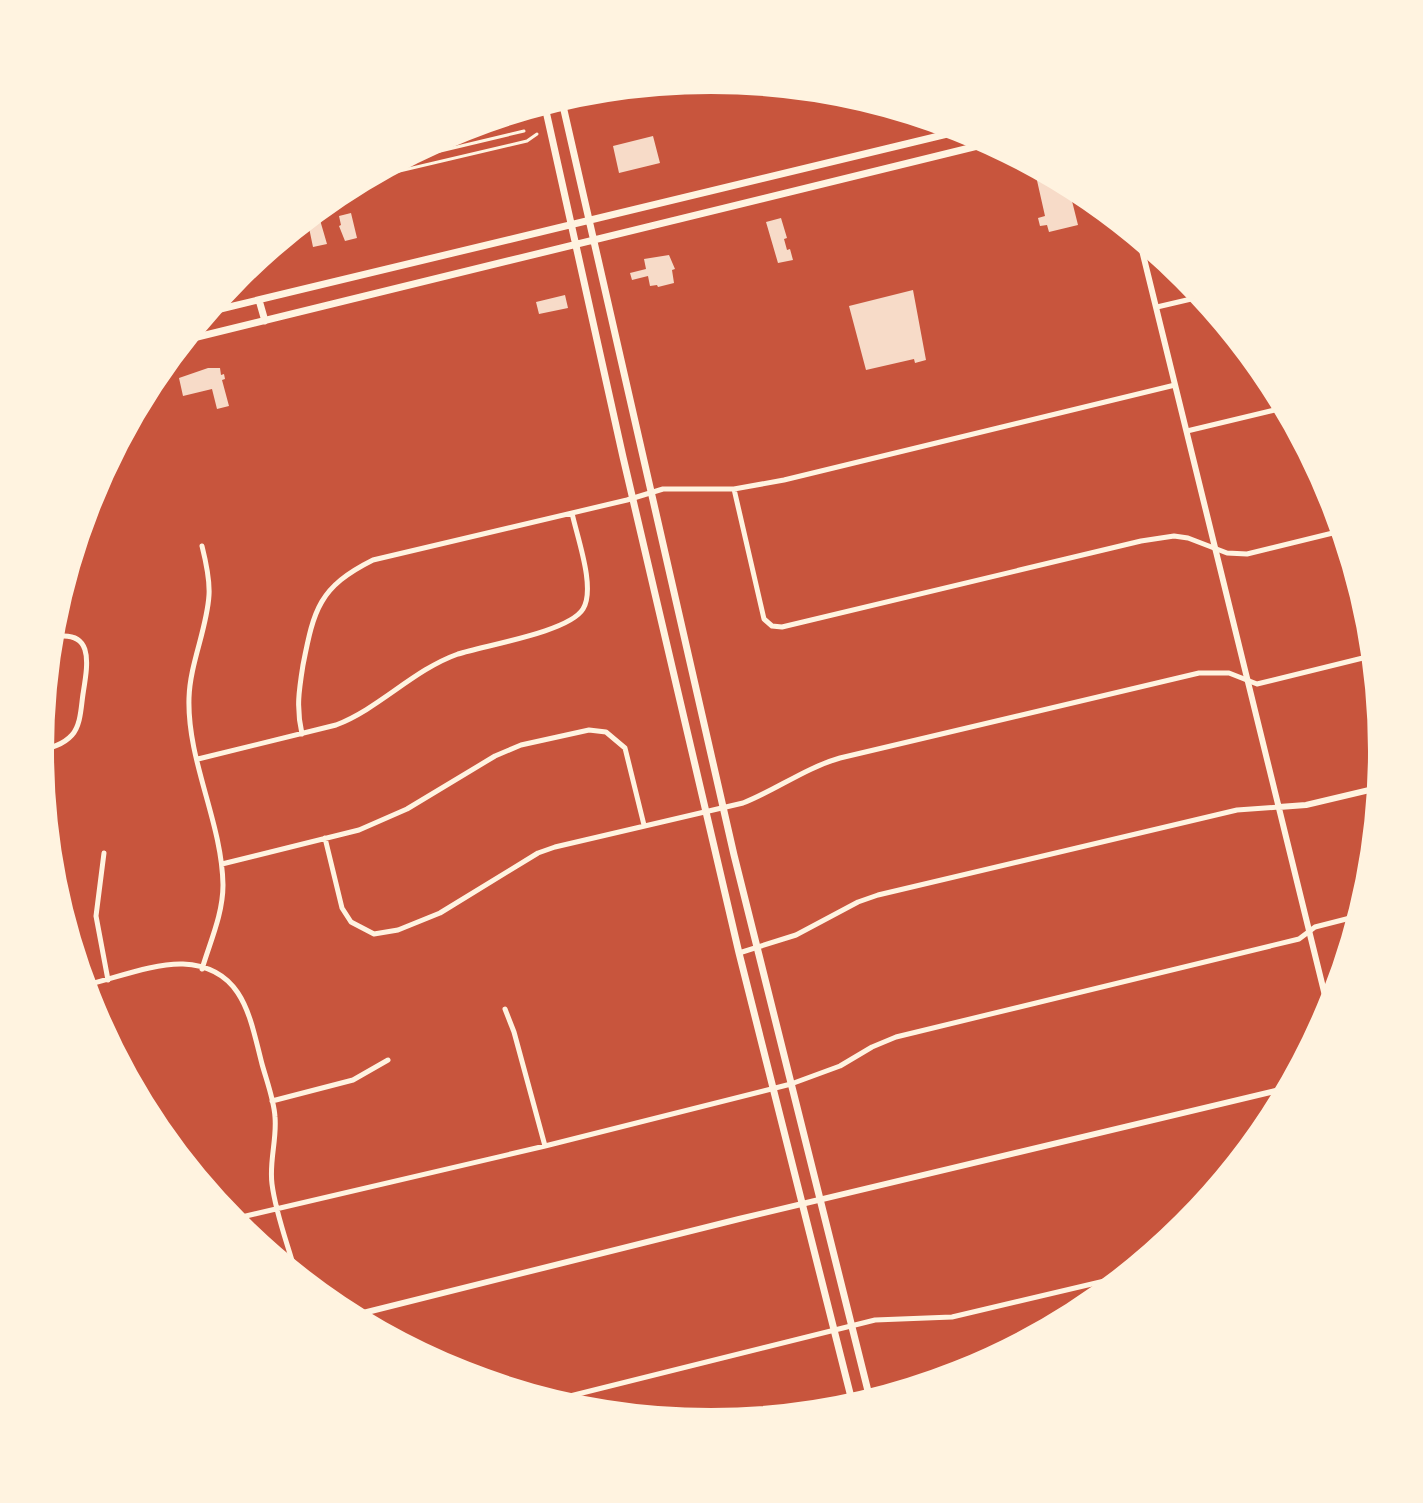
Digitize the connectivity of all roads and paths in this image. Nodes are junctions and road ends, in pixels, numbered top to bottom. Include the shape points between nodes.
1 (564, 109) edge
2 (546, 113) edge
3 (524, 131) dead end
4 (537, 134) dead end
5 (944, 135) edge
6 (951, 137) edge
7 (975, 147) edge
8 (439, 151) edge
9 (954, 152) junction
10 (399, 171) edge
11 (731, 187) junction
12 (736, 205) junction
13 (589, 222) junction
14 (572, 226) junction
15 (593, 241) junction
16 (576, 245) junction
17 (1143, 254) edge
18 (432, 259) junction
19 (436, 280) junction
20 (1191, 299) edge
21 (259, 300) junction
22 (1157, 307) junction
23 (224, 308) edge
24 (265, 321) junction
25 (199, 337) edge
26 (621, 362) junction
27 (604, 368) junction
28 (1176, 385) junction
29 (1275, 410) edge
30 (1187, 431) junction
31 (734, 489) junction
32 (651, 491) junction
33 (633, 498) junction
34 (572, 513) junction
35 (1333, 533) edge
36 (202, 546) dead end
37 (1216, 548) junction
38 (63, 637) edge
39 (1364, 658) edge
40 (1248, 679) junction
41 (302, 734) junction
42 (52, 746) edge
43 (198, 759) junction
44 (1370, 790) edge
45 (723, 807) junction
46 (1279, 807) junction
47 (706, 811) junction
48 (644, 825) junction
49 (325, 838) junction
50 (104, 853) dead end
51 (222, 864) junction
52 (1350, 918) edge
53 (1310, 931) junction
54 (757, 948) junction
55 (739, 953) junction
56 (202, 969) junction
57 (108, 980) junction
58 (94, 983) edge
59 (1325, 994) edge
60 (505, 1009) dead end
61 (388, 1060) dead end
62 (791, 1084) junction
63 (772, 1088) junction
64 (1277, 1091) edge
65 (272, 1101) junction
66 (545, 1146) junction
67 (820, 1200) junction
68 (802, 1204) junction
69 (277, 1208) junction
70 (244, 1216) edge
71 (292, 1259) edge
72 (1105, 1281) edge
73 (365, 1313) edge
74 (852, 1325) junction
75 (834, 1330) junction
76 (868, 1392) edge
77 (572, 1396) edge
78 (851, 1396) edge

1 - 13 main road
2 - 14 main road
3 - 8 lane
4 - 10 lane via 527,141
5 - 11 main road
6 - 9 main road
7 - 9 main road
9 - 12 main road
11 - 12 main road
11 - 13 main road
12 - 15 main road
13 - 14 main road
13 - 15 main road
14 - 16 main road
14 - 18 main road
15 - 16 main road
15 - 26 main road
16 - 19 main road
16 - 27 main road
17 - 22 street
18 - 19 main road
18 - 21 main road
19 - 24 main road
20 - 22 street
21 - 23 main road
21 - 24 main road
22 - 28 street
24 - 25 main road
26 - 27 main road
26 - 32 main road
27 - 33 main road
28 - 30 street
28 - 31 street
29 - 30 street
30 - 37 street
31 - 32 street
31 - 37 street via 764,619 772,626 1141,541 1174,536
32 - 33 street
32 - 45 main road
33 - 34 street
33 - 47 main road
34 - 41 street via 373,560 344,576 317,608 312,625 297,699
34 - 41 street via 589,590 577,616 431,666 355,718
35 - 37 street via 1247,554
36 - 43 street via 210,594 189,695
37 - 40 street
38 - 42 street via 81,642 89,659 77,727
39 - 40 street via 1260,683
40 - 45 street via 1199,673 840,758 769,793
40 - 46 street
41 - 43 street
43 - 51 street
44 - 46 street
45 - 47 street
45 - 54 main road
46 - 53 street
46 - 54 street via 1237,810 878,895
47 - 48 street
47 - 55 main road
48 - 49 street via 538,853 440,913 374,934 351,922 342,908
48 - 49 street via 625,748 606,732 589,730 521,745 407,809
49 - 51 street
50 - 57 street via 96,916
51 - 56 street via 219,913
52 - 53 street
53 - 59 street
53 - 62 street via 1299,939 896,1037
54 - 55 street
54 - 62 main road
55 - 63 main road
56 - 57 street via 165,966
56 - 65 street via 232,984 247,1005
57 - 58 street
60 - 66 street
61 - 65 street via 353,1080
62 - 63 street
62 - 67 main road
63 - 66 street
63 - 68 main road
64 - 67 street
65 - 69 street via 275,1135 270,1162
66 - 69 street
67 - 68 street
67 - 74 main road
68 - 73 street
68 - 75 main road
69 - 70 street
69 - 71 street
72 - 74 street via 952,1317 889,1318
74 - 75 street
74 - 76 main road
75 - 77 street
75 - 78 main road

